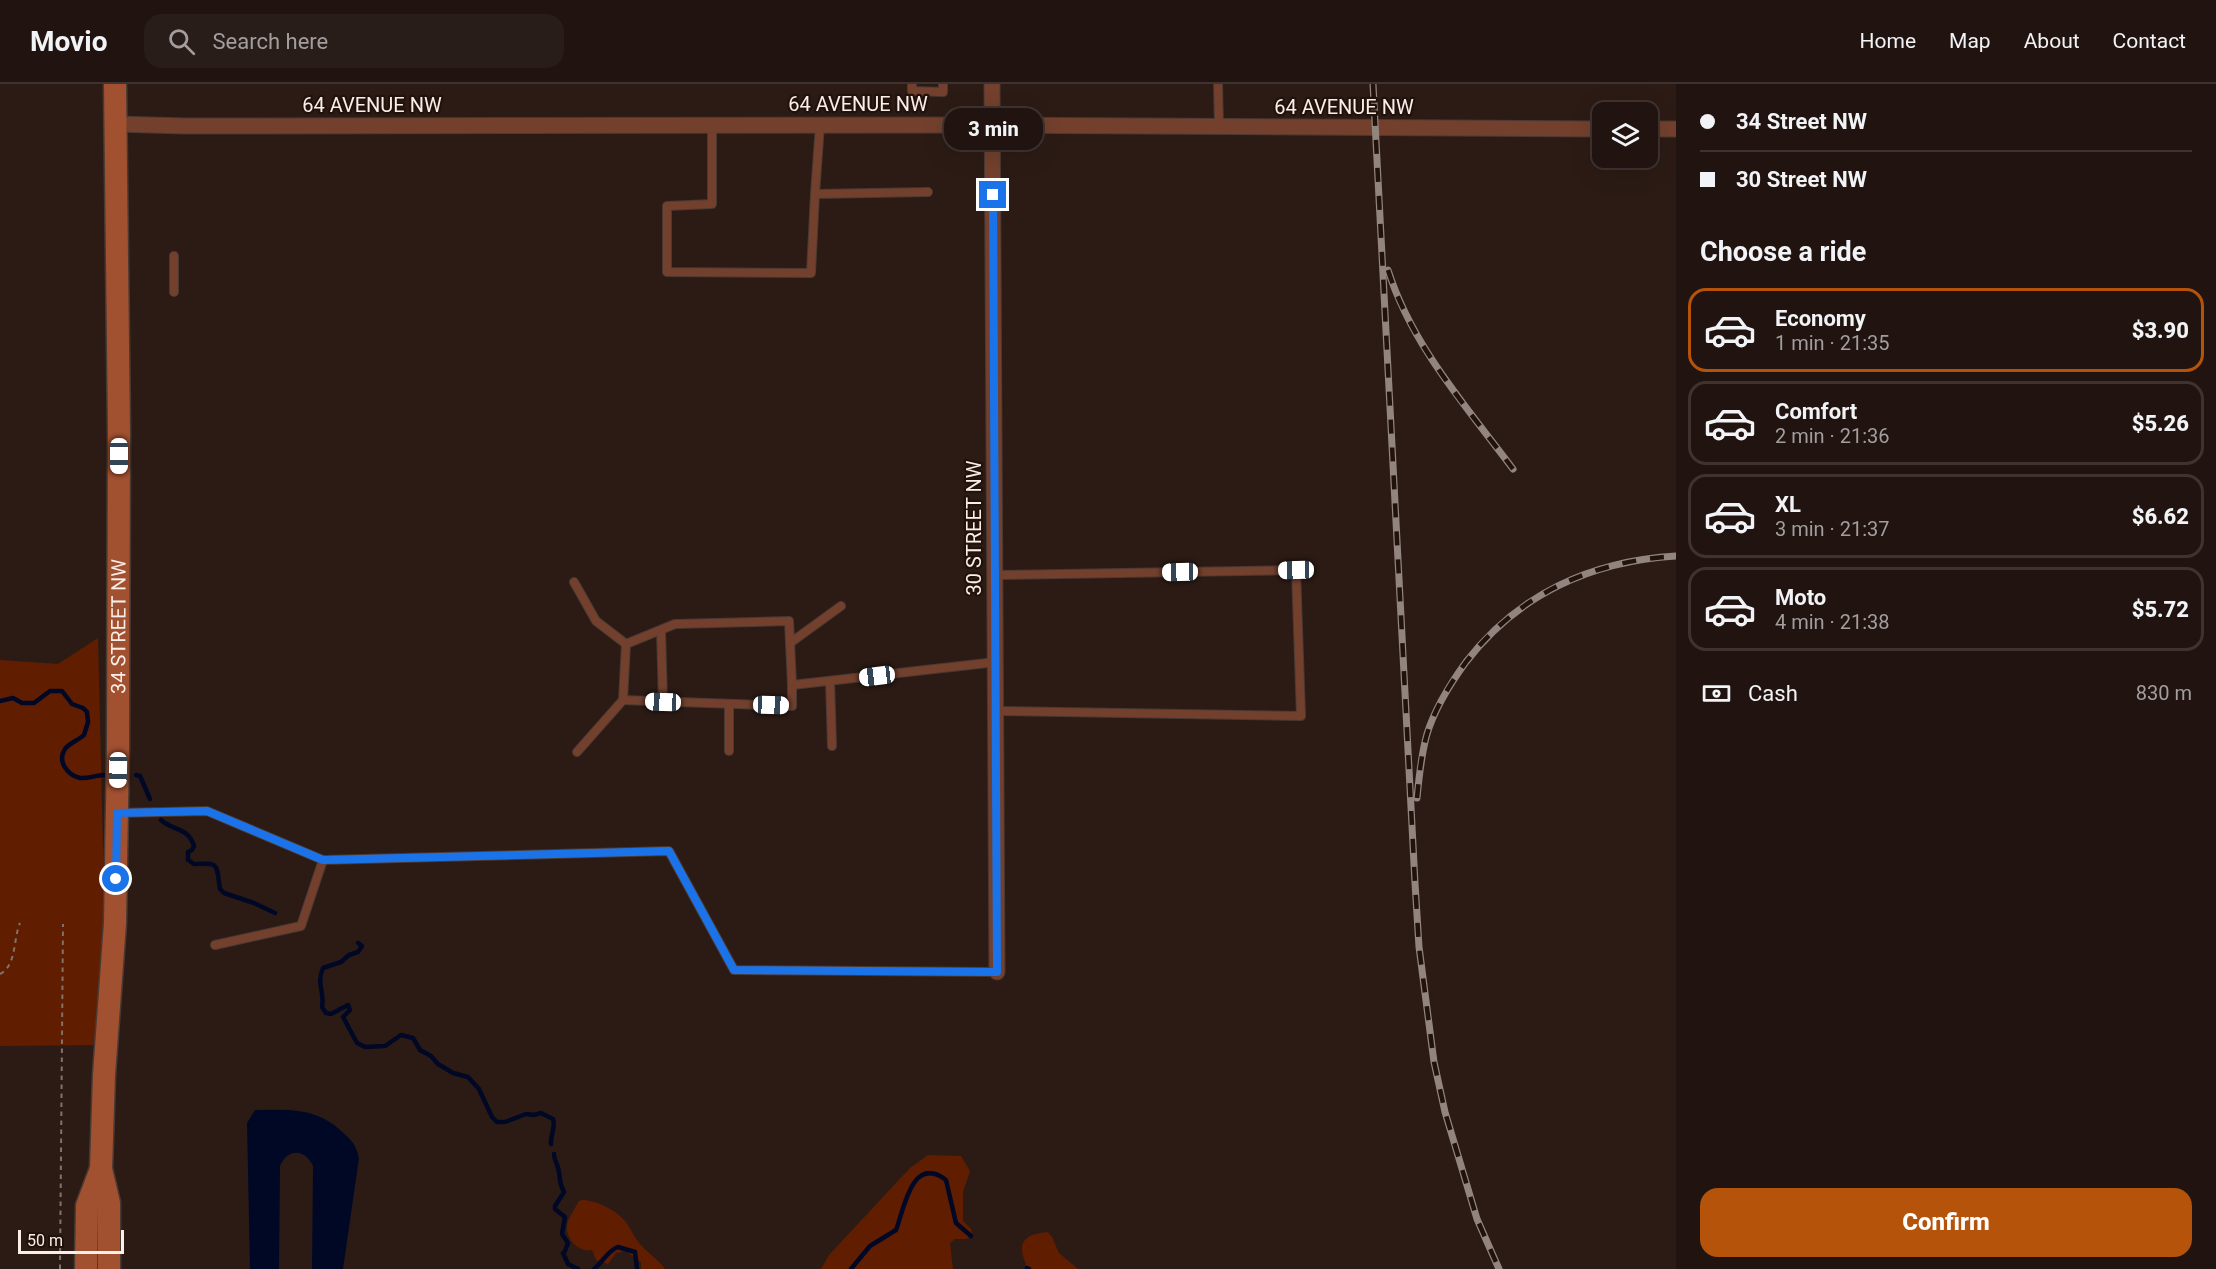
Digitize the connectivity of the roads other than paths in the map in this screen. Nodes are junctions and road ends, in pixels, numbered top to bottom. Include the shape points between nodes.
1 (115, 84) edge
2 (912, 84) edge
3 (943, 84) edge
4 (992, 84) edge
5 (1218, 84) edge
6 (115, 124) junction
7 (712, 125) junction
8 (820, 125) junction
9 (993, 125) junction
10 (1220, 127) junction
11 (1592, 129) edge
12 (1658, 129) edge
13 (1676, 129) edge
14 (928, 192) dead end
15 (815, 194) junction
16 (174, 256) dead end
17 (174, 292) dead end
18 (996, 575) junction
19 (574, 582) dead end
20 (841, 606) dead end
21 (661, 630) junction
22 (790, 643) junction
23 (626, 645) junction
24 (996, 662) junction
25 (830, 681) junction
26 (792, 685) junction
27 (623, 700) junction
28 (663, 702) junction
29 (729, 704) junction
30 (996, 711) junction
31 (832, 746) dead end
32 (729, 751) dead end
33 (577, 752) dead end
34 (117, 813) junction
35 (323, 860) junction
36 (215, 945) dead end
37 (997, 972) joint
38 (101, 1169) junction
39 (86, 1269) edge
40 (109, 1269) edge

1 - 6 main road, 34 STREET NW
2 - 3 lane via 912,91 943,92
4 - 9 street, 30 STREET NW
5 - 10 lane
6 - 7 street, 64 AVENUE NW
6 - 34 main road, 34 STREET NW via 119,444
7 - 8 street, 64 AVENUE NW
7 - 15 lane via 712,204 667,206 667,272 811,273
8 - 9 street, 64 AVENUE NW
8 - 15 lane
9 - 10 street, 64 AVENUE NW
9 - 18 street, 30 STREET NW
10 - 11 street, 64 AVENUE NW
12 - 13 street
14 - 15 lane
16 - 17 lane
18 - 24 street, 30 STREET NW
18 - 30 lane via 1296,570 1301,716
19 - 23 lane via 596,621
20 - 22 lane
21 - 22 lane via 675,624 789,621
21 - 23 lane
21 - 28 lane
22 - 26 lane
23 - 27 lane
24 - 25 lane
24 - 30 street, 30 STREET NW
25 - 26 lane
25 - 31 lane
26 - 29 lane via 792,706
27 - 28 lane
27 - 33 lane
28 - 29 lane
29 - 32 lane
30 - 37 street, 30 STREET NW
34 - 35 lane via 207,811
34 - 38 main road, 34 STREET NW
35 - 36 lane via 301,926
35 - 37 lane via 669,851 734,970
38 - 39 main road, 34 STREET NW via 87,1206
38 - 40 main road, 34 STREET NW via 109,1203

